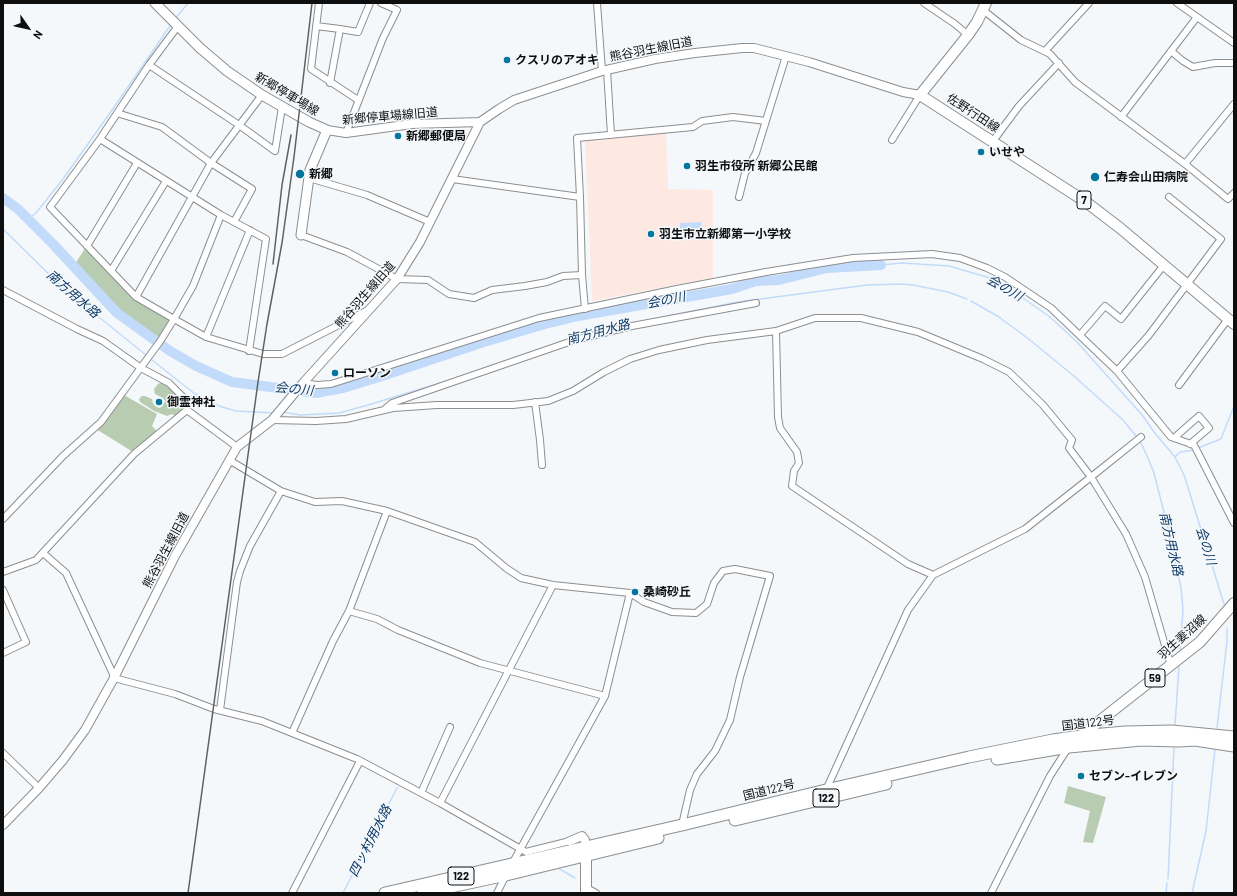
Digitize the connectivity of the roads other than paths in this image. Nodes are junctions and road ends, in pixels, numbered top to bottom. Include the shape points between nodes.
1 (155, 3) edge
2 (319, 3) edge
3 (370, 3) edge
4 (381, 3) edge
5 (401, 3) edge
6 (597, 3) edge
7 (924, 3) edge
8 (1089, 3) edge
9 (1177, 3) edge
10 (984, 6) edge
11 (397, 10) junction
12 (1197, 17) junction
13 (178, 26) junction
14 (316, 26) junction
15 (340, 29) junction
16 (968, 35) junction
17 (1234, 44) edge
18 (1044, 51) junction
19 (1171, 51) junction
20 (786, 56) junction
21 (1059, 63) junction
22 (1234, 63) edge
23 (149, 65) junction
24 (604, 70) junction
25 (330, 83) junction
26 (920, 94) junction
27 (262, 95) junction
28 (358, 100) junction
29 (1234, 104) edge
30 (282, 107) junction
31 (117, 113) junction
32 (1121, 117) junction
33 (766, 121) junction
34 (480, 122) junction
35 (239, 125) junction
36 (327, 130) junction
37 (346, 133) junction
38 (610, 135) junction
39 (100, 139) junction
40 (892, 140) dead end
41 (993, 141) junction
42 (137, 163) junction
43 (210, 163) junction
44 (1185, 164) junction
45 (309, 178) junction
46 (452, 179) junction
47 (166, 181) junction
48 (1234, 193) edge
49 (191, 197) junction
50 (580, 197) junction
51 (739, 197) dead end
52 (1169, 198) dead end
53 (221, 215) junction
54 (234, 222) junction
55 (430, 222) junction
56 (250, 230) junction
57 (301, 235) joint
58 (87, 246) junction
59 (1164, 265) junction
60 (111, 271) junction
61 (582, 275) junction
62 (397, 279) junction
63 (1186, 285) junction
64 (3, 290) edge
65 (136, 297) junction
66 (756, 303) dead end
67 (370, 309) junction
68 (585, 309) junction
69 (174, 319) junction
70 (1231, 322) edge
71 (776, 331) junction
72 (1080, 335) junction
73 (206, 337) junction
74 (249, 351) junction
75 (141, 368) junction
76 (1117, 371) junction
77 (303, 383) junction
78 (1179, 385) dead end
79 (535, 402) junction
80 (187, 410) junction
81 (385, 410) junction
82 (272, 420) junction
83 (1140, 437) dead end
84 (1174, 438) junction
85 (1190, 444) junction
86 (237, 447) junction
87 (229, 460) junction
88 (542, 466) dead end
89 (1092, 477) junction
90 (281, 491) junction
91 (387, 511) junction
92 (3, 519) edge
93 (1234, 523) edge
94 (43, 553) junction
95 (3, 572) edge
96 (933, 575) junction
97 (554, 585) junction
98 (3, 590) edge
99 (630, 593) junction
100 (1234, 603) edge
101 (349, 611) junction
102 (3, 653) edge
103 (1171, 666) junction
104 (510, 671) junction
105 (114, 678) junction
106 (605, 696) junction
107 (220, 710) junction
108 (450, 727) dead end
109 (292, 733) junction
110 (1080, 736) junction
111 (1234, 737) edge
112 (1234, 746) edge
113 (1070, 747) junction
114 (3, 753) edge
115 (360, 761) junction
116 (39, 788) junction
117 (826, 790) junction
118 (421, 793) junction
119 (440, 804) junction
120 (3, 825) edge
121 (682, 825) junction
122 (570, 841) joint
123 (520, 849) junction
124 (587, 851) junction
125 (512, 864) junction
126 (506, 875) junction
127 (586, 890) edge
128 (292, 893) edge
129 (385, 893) edge
130 (423, 893) edge
131 (497, 893) edge
132 (596, 893) edge
133 (991, 893) edge

1 - 13 main road, 新郷停車場線
2 - 14 street
3 - 15 street via 358,32
4 - 11 street
5 - 11 street
6 - 24 street
7 - 16 street
8 - 18 street
9 - 12 street
10 - 16 main road
10 - 18 street via 1021,40
11 - 28 street
12 - 17 street
12 - 19 street
13 - 23 street
13 - 27 main road, 新郷停車場線 via 211,59
14 - 15 street
14 - 25 street via 311,69
15 - 25 street
16 - 26 main road
18 - 21 street
19 - 22 street via 1193,67
19 - 32 street
20 - 24 street, 熊谷羽生線旧道 via 754,48 742,48 655,59
20 - 26 street, 熊谷羽生線旧道 via 903,92
20 - 33 street
21 - 32 street via 1076,82
21 - 41 street via 1019,106
23 - 31 street
23 - 35 street
24 - 34 street, 熊谷羽生線旧道 via 514,100
24 - 38 street
25 - 28 street
26 - 40 street
26 - 41 main road, 佐野行田線 / 7
27 - 30 main road, 新郷停車場線
27 - 35 street
28 - 37 street
29 - 44 street
30 - 35 street via 275,151
30 - 36 main road, 新郷停車場線
31 - 39 street
31 - 43 street via 162,127
32 - 44 street
33 - 38 street via 733,117 702,122 693,127
33 - 51 street via 756,153 745,173
34 - 37 street, 新郷停車場線旧道 via 412,124
34 - 46 street, 熊谷羽生線旧道
35 - 43 street
36 - 37 street, 新郷停車場線旧道
36 - 45 main road, 新郷停車場線 via 312,163
38 - 50 street via 577,138
39 - 42 street
39 - 58 street via 50,207
41 - 59 main road, 佐野行田線 / 7 via 1086,202
42 - 47 street
42 - 58 street
43 - 49 street
43 - 54 street via 252,189
44 - 48 street via 1228,199
45 - 55 street via 367,195
45 - 57 main road, 新郷停車場線
46 - 50 street
46 - 55 street, 熊谷羽生線旧道
47 - 49 street
47 - 60 street
49 - 53 street
49 - 65 street
50 - 61 street
52 - 63 street via 1221,239
53 - 54 street
53 - 69 street via 193,286
54 - 56 street
55 - 62 street, 熊谷羽生線旧道
56 - 73 street
56 - 74 street via 266,239
57 - 62 street via 347,252
58 - 60 street
59 - 63 main road, 佐野行田線 / 7
59 - 72 street via 1121,319 1105,306
60 - 65 street
61 - 62 street via 563,276 547,282 492,290 474,298 449,294 428,280
61 - 68 street
62 - 67 street, 熊谷羽生線旧道
63 - 70 main road, 佐野行田線 / 7
63 - 76 street via 1149,335
64 - 75 street via 103,341
65 - 69 street
66 - 81 street via 632,326 575,340 392,403
67 - 74 street via 282,354
67 - 77 street, 熊谷羽生線旧道
68 - 72 street via 853,258 932,254 960,258 1005,277 1051,308
68 - 77 street via 539,318 331,384
69 - 73 street
69 - 75 street
70 - 78 street
71 - 79 street via 707,340 659,350 630,359 548,401
71 - 89 street via 815,318 861,318 918,332 983,359 1009,372 1043,406 1072,440 1069,448
71 - 96 street via 780,428 797,452 799,463 794,471 792,486 908,564
72 - 76 street
73 - 74 street
75 - 80 street via 169,383 185,399
75 - 92 street via 101,422 63,456
76 - 84 street
77 - 82 street, 熊谷羽生線旧道
79 - 81 street via 492,406 436,405
79 - 88 street
80 - 86 street
80 - 94 street via 134,454
81 - 82 street via 338,420
82 - 86 street, 熊谷羽生線旧道
83 - 89 street
84 - 85 street
84 - 85 street via 1199,416 1209,428
85 - 93 street via 1194,445
86 - 87 street, 熊谷羽生線旧道
87 - 90 street
87 - 105 street, 熊谷羽生線旧道 via 175,556
89 - 96 street via 1025,529
89 - 103 street via 1126,534 1145,577
90 - 91 street via 315,502 342,501
90 - 107 street via 250,546 240,571
91 - 97 street via 475,542 521,578
91 - 101 street
94 - 95 street via 36,560
94 - 105 street via 66,573
96 - 117 street via 908,610
97 - 99 street
97 - 104 street
98 - 102 street via 26,642
99 - 106 street
99 - 121 street via 644,602 672,612 696,613 707,604 714,582 723,571 735,570 770,576 740,676 730,720 715,752 697,774 690,790
100 - 103 main road, 羽生妻沼線 / 59 via 1200,642
101 - 104 street via 480,663
101 - 109 street
103 - 110 main road, 羽生妻沼線 / 59
104 - 106 street
104 - 119 street
105 - 107 street via 175,694
105 - 116 street, 熊谷羽生線旧道 via 85,730
106 - 123 street
107 - 109 street
108 - 118 street
109 - 115 street
110 - 111 highway, 国道122号 / 122 via 1172,731
110 - 113 main road, 羽生妻沼線 / 59
110 - 117 highway, 国道122号 / 122 via 970,757
112 - 113 highway, 国道122号 / 122 via 1195,740 1141,740
113 - 124 highway, 国道122号 / 122 via 969,764
113 - 133 street via 1050,776
114 - 116 street
115 - 118 street
115 - 128 street
116 - 120 street, 熊谷羽生線旧道
117 - 121 highway, 国道122号 / 122
118 - 119 street
119 - 123 street
121 - 124 highway, 国道122号 / 122
122 - 123 street via 526,852
122 - 124 street via 582,836
123 - 125 street
124 - 125 highway, 国道122号 / 122
124 - 126 highway, 国道122号 / 122
124 - 127 main road
125 - 129 highway, 国道122号 / 122
126 - 130 highway, 国道122号 / 122
126 - 131 street
127 - 132 street

